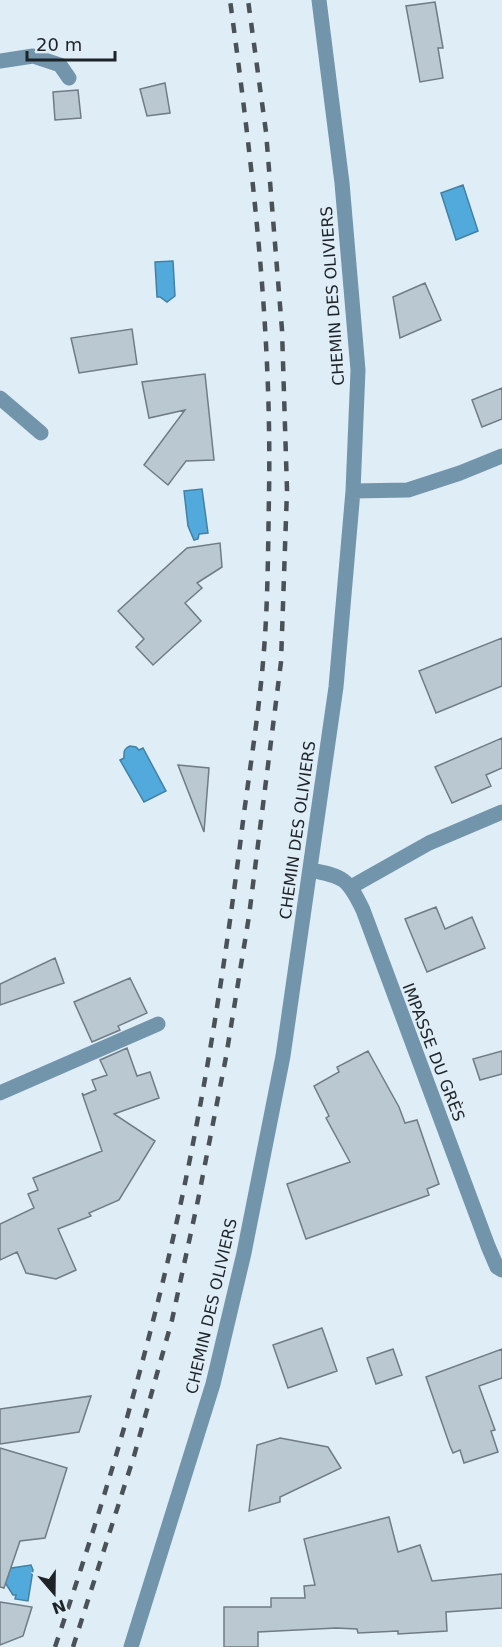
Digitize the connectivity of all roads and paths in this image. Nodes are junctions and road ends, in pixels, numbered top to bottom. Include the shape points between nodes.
1 (319, 0) edge
2 (0, 61) edge
3 (69, 78) dead end
4 (0, 398) edge
5 (41, 433) dead end
6 (502, 456) edge
7 (354, 491) junction
8 (502, 812) edge
9 (309, 870) junction
10 (351, 887) junction
11 (158, 1024) dead end
12 (0, 1093) edge
13 (502, 1270) edge
14 (131, 1647) edge

1 - 7 street, CHEMIN DES OLIVIERS via 342,183 357,370
2 - 3 street via 33,56 60,64
4 - 5 street
6 - 7 street via 408,490
7 - 9 street, CHEMIN DES OLIVIERS via 336,687
8 - 10 street via 429,843
9 - 10 street via 329,873
9 - 14 street, CHEMIN DES OLIVIERS via 283,1056 244,1253 213,1384
10 - 13 street, IMPASSE DU GRÈS via 363,910 488,1246
11 - 12 street

